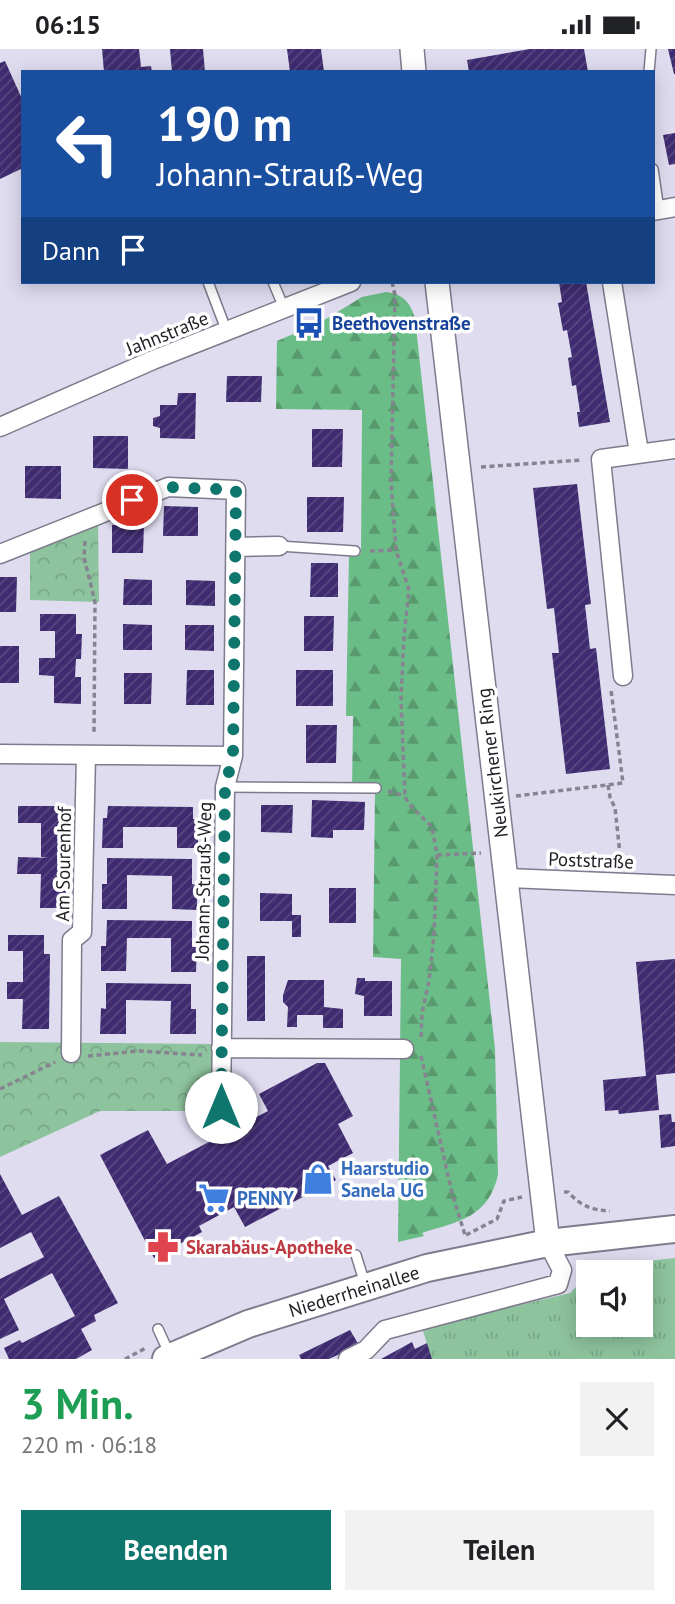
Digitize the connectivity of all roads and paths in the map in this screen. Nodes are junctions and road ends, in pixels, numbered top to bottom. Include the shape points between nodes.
1 (412, 49) edge
2 (651, 49) edge
3 (414, 70) edge
4 (649, 70) edge
5 (655, 178) edge
6 (662, 209) edge
7 (209, 284) edge
8 (274, 284) edge
9 (346, 284) edge
10 (392, 284) edge
11 (437, 284) edge
12 (612, 284) edge
13 (284, 308) junction
14 (227, 332) junction
15 (0, 427) edge
16 (675, 449) edge
17 (639, 453) junction
18 (601, 459) junction
19 (458, 468) junction
20 (91, 517) junction
21 (279, 546) joint
22 (236, 547) junction
23 (396, 550) junction
24 (355, 551) joint
25 (0, 554) edge
26 (623, 676) joint
27 (0, 754) edge
28 (90, 755) junction
29 (233, 756) junction
30 (608, 785) junction
31 (225, 787) junction
32 (376, 788) dead end
33 (497, 798) junction
34 (503, 852) junction
35 (437, 855) junction
36 (506, 878) junction
37 (623, 883) junction
38 (675, 885) edge
39 (421, 1039) dead end
40 (221, 1048) junction
41 (412, 1050) joint
42 (71, 1053) junction
43 (0, 1089) edge
44 (221, 1107) dead end
45 (675, 1229) edge
46 (465, 1235) dead end
47 (548, 1244) junction
48 (356, 1255) dead end
49 (366, 1286) junction
50 (158, 1329) dead end
51 (168, 1358) edge
52 (348, 1359) edge

1 - 3 street
2 - 4 lane
5 - 6 lane
7 - 14 lane
8 - 13 lane
9 - 13 street, Jahnstraße
10 - 23 path via 391,483
11 - 19 street, Neukirchener Ring
12 - 17 street
13 - 14 street, Jahnstraße
14 - 15 street, Jahnstraße
16 - 17 street
17 - 18 street
18 - 19 path
18 - 26 street
19 - 33 street, Neukirchener Ring
20 - 22 street, Johann-Strauß-Weg via 168,487 236,490
20 - 25 street, Johann-Strauß-Weg
20 - 28 path via 84,557 95,601
21 - 22 street
21 - 24 lane
22 - 29 street, Johann-Strauß-Weg
23 - 24 path
23 - 35 path via 409,590 401,699 405,796 432,827
26 - 30 path via 611,688 623,783
27 - 28 street
28 - 29 street
28 - 42 street, Am Sourenhof via 82,932 72,940
29 - 31 street, Johann-Strauß-Weg
30 - 33 path
30 - 37 path
31 - 32 lane
31 - 40 street, Johann-Strauß-Weg
33 - 34 street, Neukirchener Ring
34 - 35 path
34 - 36 street, Neukirchener Ring
35 - 39 path
36 - 37 street, Poststraße
36 - 47 street, Neukirchener Ring
37 - 38 street, Poststraße
40 - 41 street
40 - 42 path via 214,1054 198,1055 139,1051 90,1057
40 - 44 street, Johann-Strauß-Weg
41 - 46 path
42 - 43 path
45 - 47 main road, Niederrheinallee
47 - 49 main road, Niederrheinallee via 427,1268
47 - 52 street via 562,1270 558,1284 385,1330 366,1350
48 - 49 lane
49 - 51 main road, Niederrheinallee via 248,1324
50 - 51 lane

